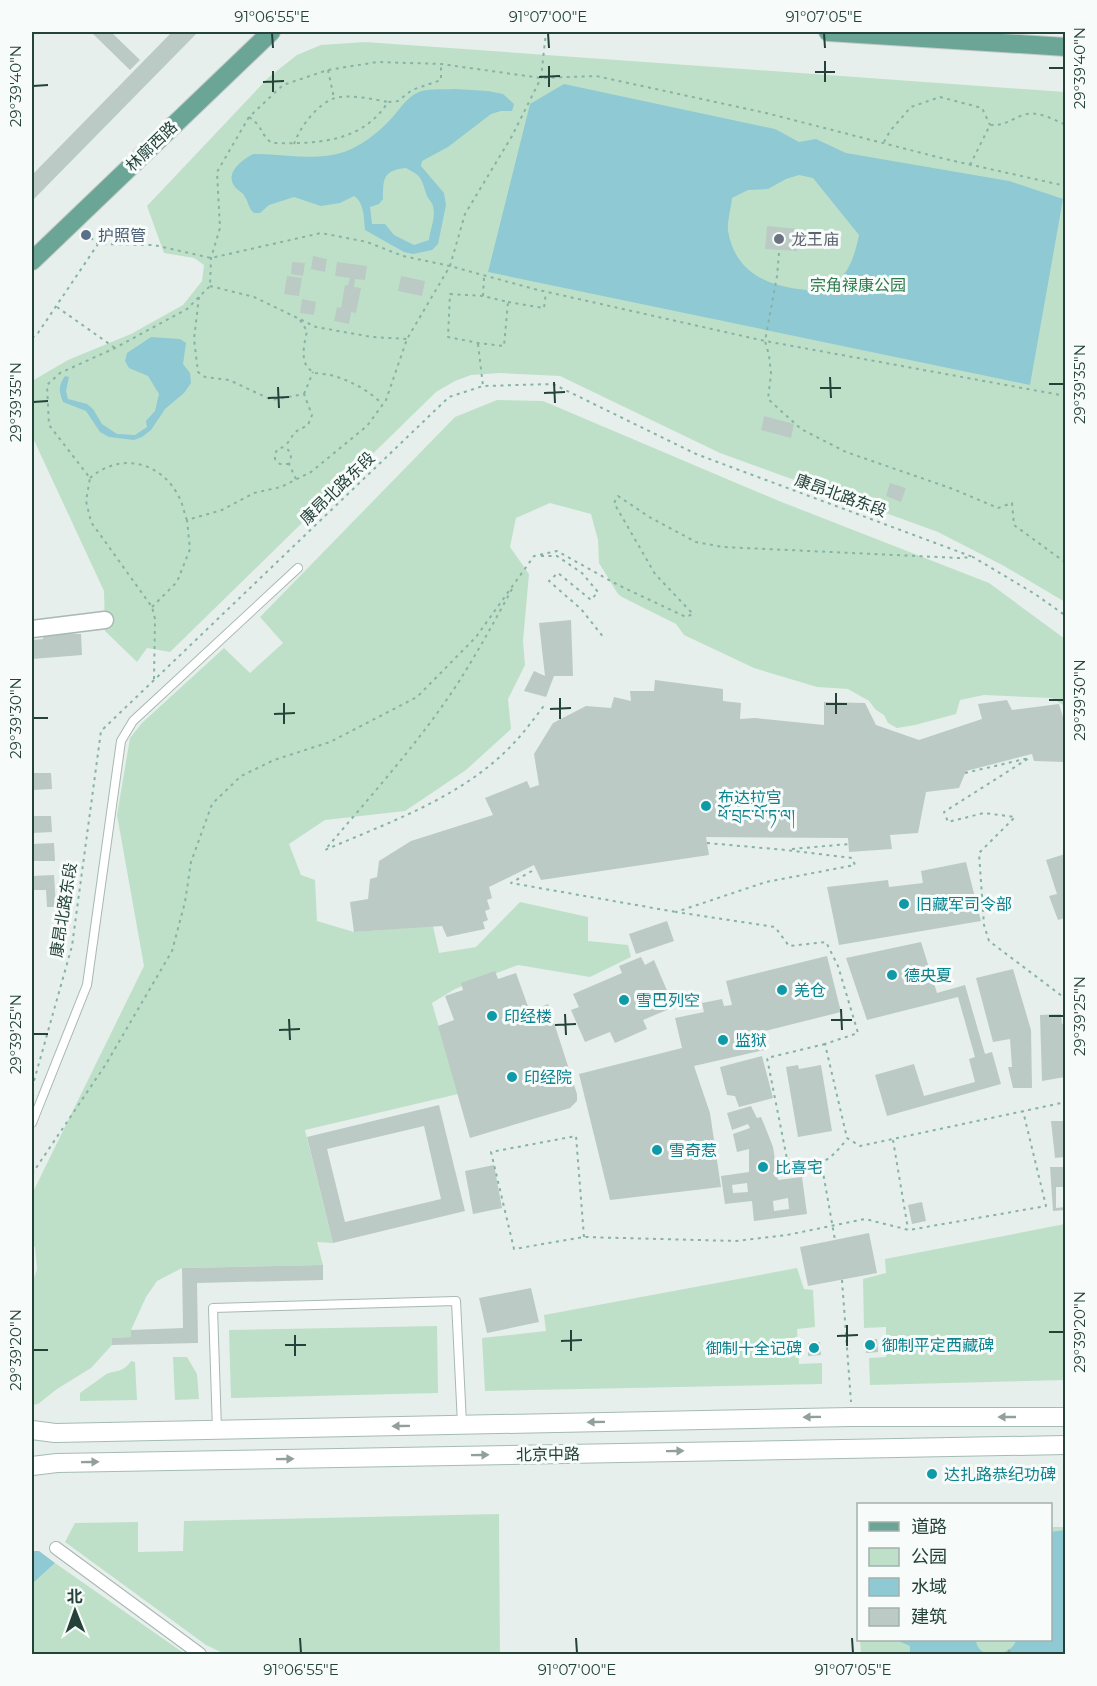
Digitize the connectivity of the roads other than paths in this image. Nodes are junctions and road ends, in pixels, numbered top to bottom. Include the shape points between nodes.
1 (271, 32) edge
2 (828, 32) edge
3 (1059, 42) edge
4 (32, 261) edge
5 (298, 568) dead end
6 (105, 620) dead end
7 (32, 629) edge
8 (32, 1123) edge
9 (1065, 1417) edge
10 (462, 1424) junction
11 (32, 1430) edge
12 (217, 1430) junction
13 (1065, 1445) edge
14 (32, 1466) edge
15 (56, 1548) dead end
16 (200, 1654) edge

1 - 4 main road, 林廓西路
2 - 3 main road
5 - 8 lane via 133,721 121,741 87,984
6 - 7 street
9 -> 10 main road, 北京中路
10 -> 12 main road, 北京中路
10 - 12 lane via 456,1301 213,1308
11 - 12 main road, 北京中路
14 -> 13 main road, 北京中路
15 - 16 street

